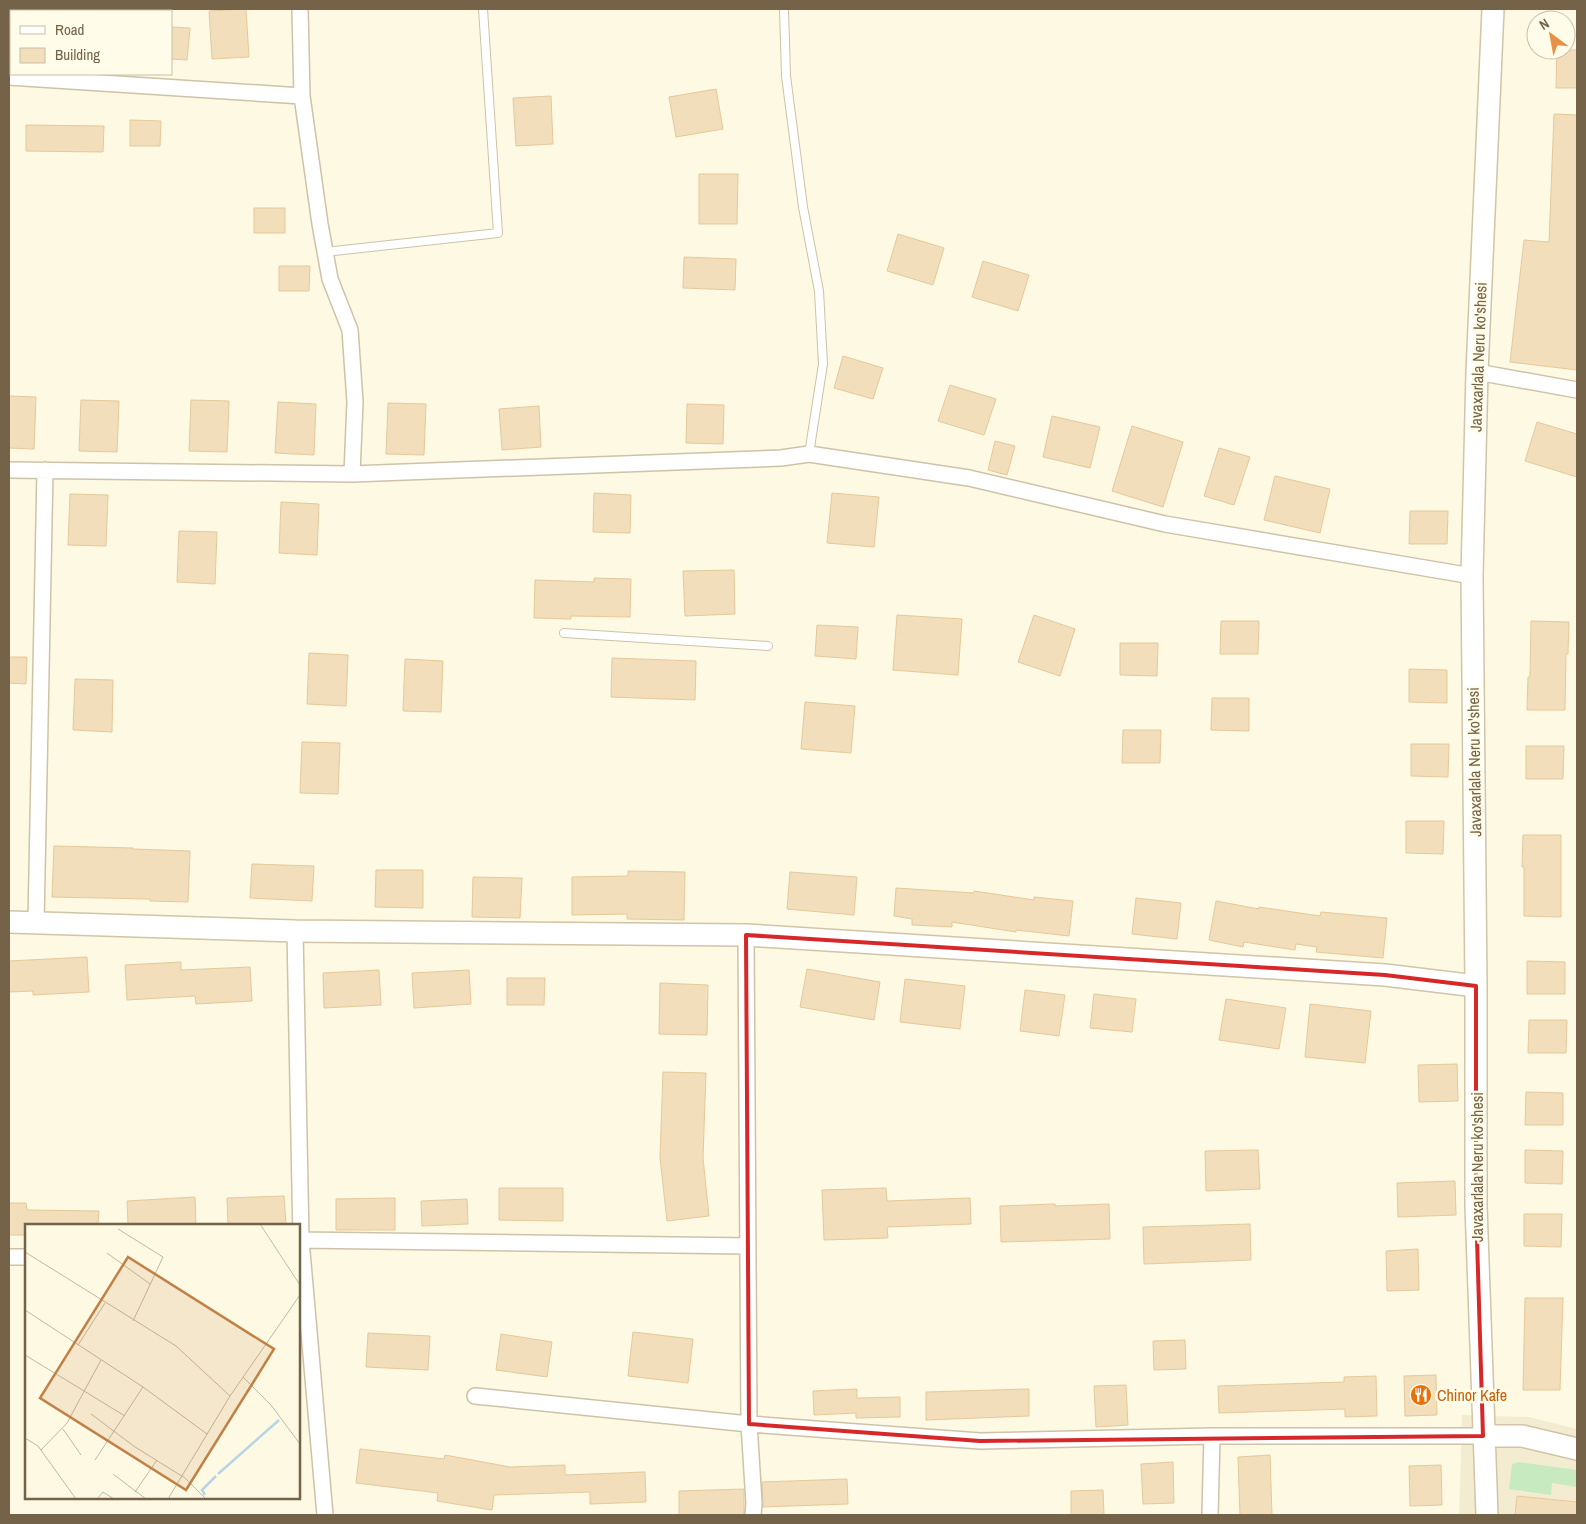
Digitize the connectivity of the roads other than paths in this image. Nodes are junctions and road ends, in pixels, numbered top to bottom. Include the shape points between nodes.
1 (300, 9) edge
2 (483, 9) edge
3 (784, 9) edge
4 (1493, 9) edge
5 (9, 77) edge
6 (302, 96) junction
7 (325, 252) junction
8 (1477, 372) junction
9 (1577, 390) edge
10 (809, 454) junction
11 (9, 470) edge
12 (45, 470) junction
13 (352, 474) junction
14 (1472, 576) junction
15 (564, 633) dead end
16 (768, 646) dead end
17 (9, 922) edge
18 (36, 922) junction
19 (295, 931) junction
20 (746, 935) junction
21 (1476, 986) junction
22 (300, 1224) edge
23 (300, 1240) edge
24 (748, 1246) junction
25 (9, 1257) edge
26 (25, 1257) edge
27 (475, 1396) dead end
28 (749, 1424) junction
29 (1212, 1436) junction
30 (1483, 1436) junction
31 (1577, 1449) edge
32 (325, 1515) edge
33 (753, 1515) edge
34 (1210, 1515) edge
35 (1487, 1515) edge

1 - 6 street
2 - 7 lane via 498,233
3 - 10 lane via 786,76 803,207 819,291 823,364
4 - 8 street, Javaxarlala Neru ko'shesi
5 - 6 street
6 - 7 street
7 - 13 street via 330,279 350,330 355,402
8 - 9 street
8 - 14 street, Javaxarlala Neru ko'shesi
10 - 13 street via 781,458
10 - 14 street via 969,478 1165,524
11 - 12 street
12 - 13 street
12 - 18 street
14 - 21 street, Javaxarlala Neru ko'shesi
15 - 16 lane
17 - 18 street
18 - 19 street
19 - 20 street
19 - 22 street
20 - 21 street via 1385,975
20 - 24 street
21 - 30 street, Javaxarlala Neru ko'shesi via 1476,1206
23 - 24 street
23 - 32 street
24 - 28 street
25 - 26 street
27 - 28 street
28 - 29 street via 980,1441
28 - 33 street
29 - 30 street
29 - 34 street
30 - 31 street via 1522,1436
30 - 35 street, Javaxarlala Neru ko'shesi

